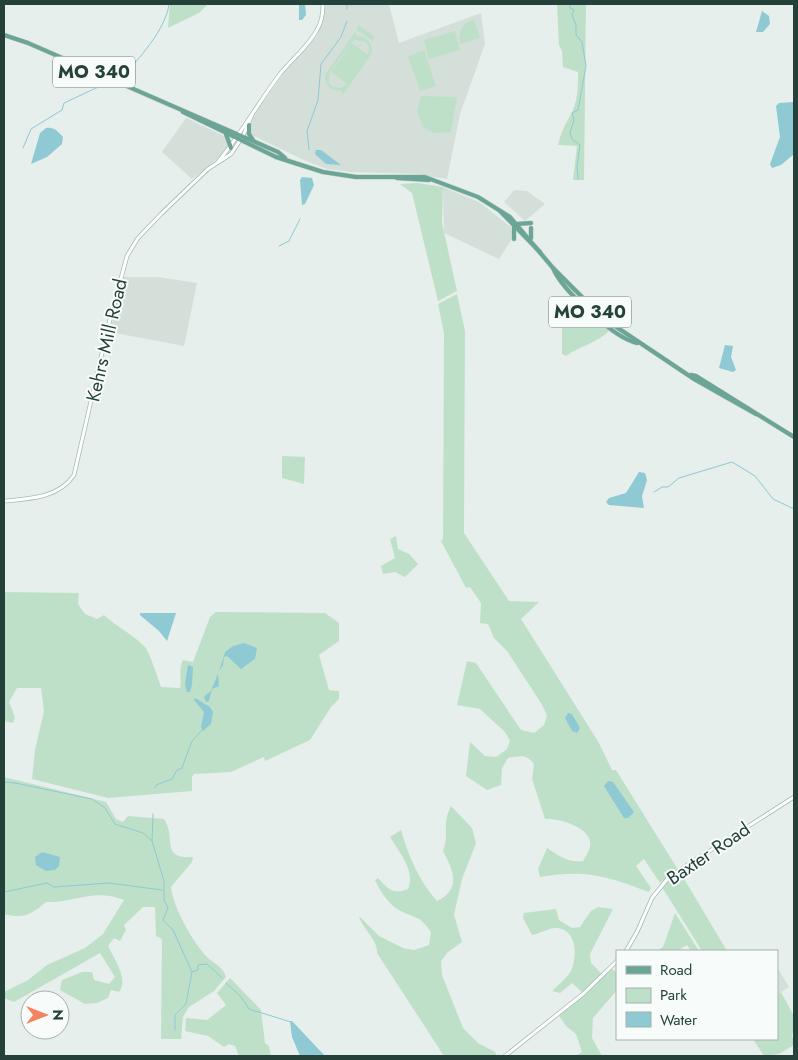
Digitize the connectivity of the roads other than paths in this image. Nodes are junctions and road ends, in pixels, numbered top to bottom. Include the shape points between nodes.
1 (323, 4) edge
2 (4, 35) edge
3 (183, 112) junction
4 (252, 115) junction
5 (248, 125) junction
6 (226, 134) junction
7 (241, 135) junction
8 (239, 140) junction
9 (255, 141) junction
10 (231, 148) junction
11 (285, 158) junction
12 (218, 163) junction
13 (516, 225) junction
14 (514, 239) dead end
15 (532, 240) junction
16 (540, 252) junction
17 (794, 437) edge
18 (4, 501) edge
19 (794, 796) edge
20 (627, 950) edge
21 (616, 962) edge
22 (505, 1056) edge

1 - 4 main road, Kehrs Mill Road via 321,22 311,41 282,72
2 - 3 main road, MO 340
3 - 6 main road, MO 340
3 - 7 main road, MO 340
4 - 5 main road, Kehrs Mill Road
4 - 7 main road, Kehrs Mill Road
5 - 7 main road, Kehrs Mill Road
5 - 9 main road via 249,134
6 - 8 main road, MO 340
6 - 10 main road
7 - 8 main road, Kehrs Mill Road
7 - 9 main road, MO 340
8 - 10 main road, Kehrs Mill Road
8 - 11 main road, MO 340
8 - 12 main road, Kehrs Mill Road via 228,157
9 - 11 main road, MO 340
10 - 12 main road, Kehrs Mill Road
11 - 13 main road, MO 340 via 336,175 430,180 473,194
12 - 18 main road, Kehrs Mill Road via 161,214 138,238 127,256 73,477 64,487 45,495
13 - 14 main road
13 - 15 main road, MO 340
13 - 15 main road via 531,226
13 - 16 main road, MO 340
15 - 16 main road, MO 340
16 - 17 main road, MO 340 via 598,314 639,344
19 - 20 main road, Baxter Road via 669,877 652,898
21 - 22 main road

